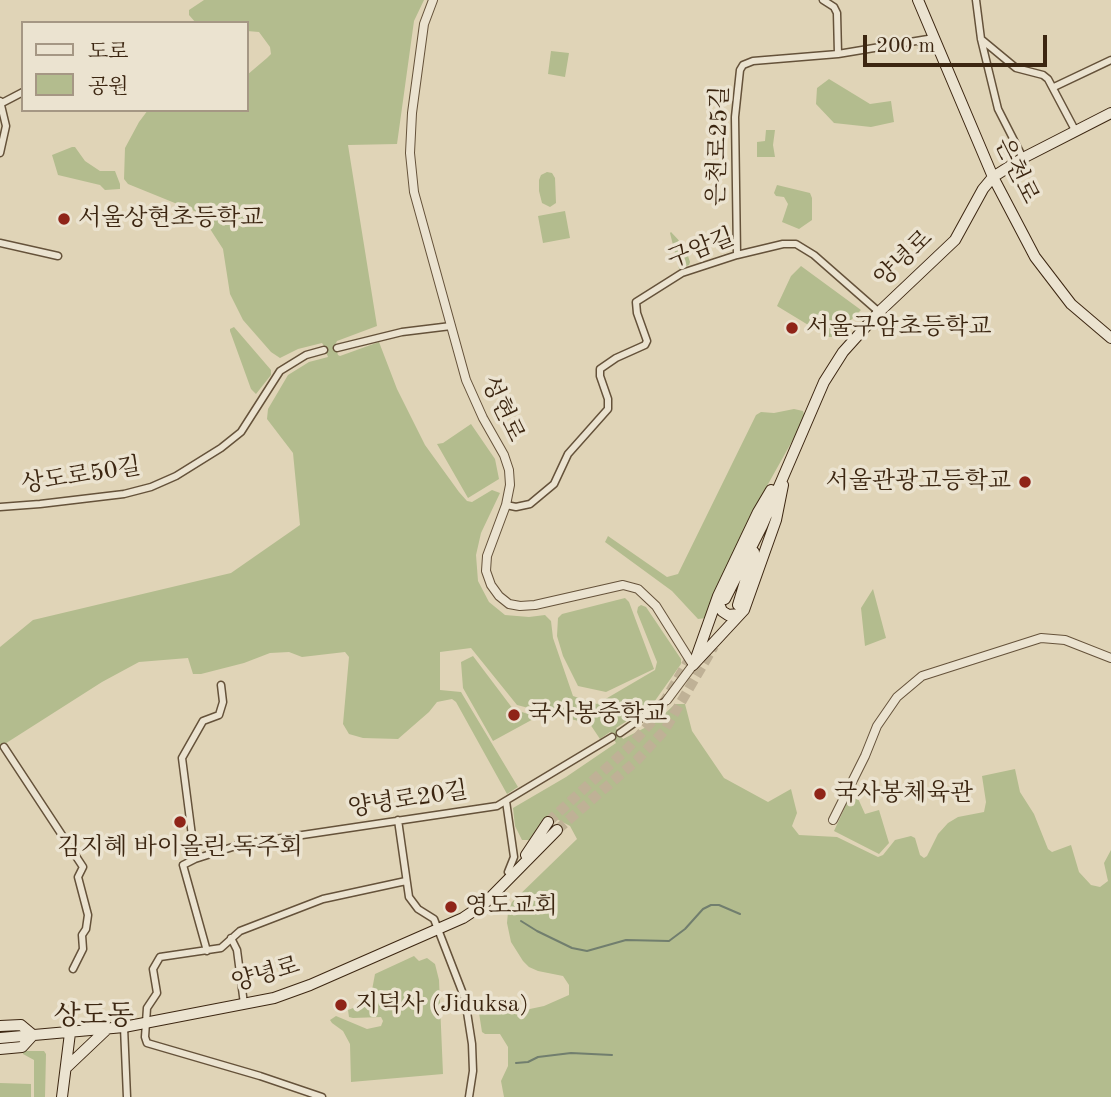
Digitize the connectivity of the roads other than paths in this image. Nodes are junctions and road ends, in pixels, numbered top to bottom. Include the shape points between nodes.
1 (433, 0) edge
2 (823, 0) edge
3 (918, 0) edge
4 (976, 0) edge
5 (934, 38) junction
6 (981, 39) junction
7 (838, 54) junction
8 (1111, 60) edge
9 (1054, 87) junction
10 (21, 93) edge
11 (0, 103) edge
12 (1111, 113) edge
13 (1075, 130) junction
14 (0, 153) edge
15 (1023, 158) junction
16 (993, 177) junction
17 (0, 243) edge
18 (737, 254) junction
19 (58, 256) dead end
20 (879, 312) junction
21 (451, 326) junction
22 (1111, 338) edge
23 (337, 348) dead end
24 (324, 350) dead end
25 (787, 464) junction
26 (506, 505) junction
27 (0, 507) edge
28 (762, 526) junction
29 (721, 600) junction
30 (741, 608) junction
31 (1111, 658) edge
32 (693, 665) junction
33 (221, 685) dead end
34 (667, 700) joint
35 (620, 733) dead end
36 (612, 737) dead end
37 (4, 747) dead end
38 (506, 801) junction
39 (398, 820) junction
40 (833, 820) dead end
41 (548, 822) tunnel mouth
42 (557, 830) tunnel mouth
43 (195, 859) junction
44 (511, 874) junction
45 (406, 881) junction
46 (439, 930) junction
47 (232, 938) junction
48 (207, 951) junction
49 (73, 969) dead end
50 (244, 1004) junction
51 (145, 1023) junction
52 (0, 1026) edge
53 (124, 1027) junction
54 (106, 1030) junction
55 (70, 1032) junction
56 (33, 1035) junction
57 (0, 1038) edge
58 (0, 1049) edge
59 (67, 1067) junction
60 (62, 1097) edge
61 (127, 1097) edge
62 (322, 1097) edge
63 (469, 1097) edge

1 - 21 street, 성현로 via 424,24 410,153 414,192
2 - 7 street via 837,13
3 - 5 main road, 은천로
4 - 6 street
5 - 7 street, 은천로25길
5 - 16 main road, 은천로
6 - 9 street via 1016,68 1043,75
6 - 15 street via 998,109
7 - 18 street, 은천로25길 via 750,61 740,69 735,117
8 - 9 street
9 - 13 street
10 - 11 street
11 - 14 street via 6,126
12 - 13 main road, 양녕로
13 - 15 main road, 양녕로
15 - 16 main road, 양녕로
16 - 20 main road, 양녕로 via 955,240
16 - 22 main road, 은천로 via 1048,276 1071,304
17 - 19 street
18 - 20 street, 구암길 via 799,245
18 - 26 street, 구암길 via 682,273 636,302 647,341 600,369 608,408 568,454 548,490 530,504
20 - 25 main road, 양녕로 via 830,372
21 - 23 street
21 - 26 street, 성현로 via 467,380 509,470
24 - 27 street, 상도로50길 via 280,371 241,432 176,475 124,494
25 - 28 main road, 양녕로
25 - 29 main road via 758,512
25 - 30 main road via 776,520
26 - 32 street, 성현로 via 487,556 486,570 499,596 509,604 529,606 623,585 633,587 656,606
28 - 29 main road, 양녕로
28 - 30 main road, 양녕로
29 - 30 main road via 722,611 728,615 739,614
29 - 32 main road
30 - 32 main road
31 - 40 street via 1065,640 1041,638 922,676 897,697 877,726
32 - 34 street
33 - 43 street via 219,715 202,721 182,758
34 - 35 street
36 - 38 street, 양녕로20길
37 - 49 street via 83,867 78,877 88,915 83,949
38 - 39 street, 양녕로20길
38 - 44 street via 514,857
39 - 43 street, 양녕로20길 via 242,844
39 - 45 street
41 - 44 main road, 양녕로
42 - 44 main road, 양녕로
43 - 48 street via 183,865
44 - 46 main road, 양녕로 via 480,907
45 - 46 street via 409,897 434,919
45 - 47 street via 323,899
46 - 50 main road, 양녕로 via 310,985
46 - 63 street via 465,999 472,1044
47 - 48 street via 221,948
47 - 50 street
48 - 51 street via 160,957 153,969 157,993 147,1008
50 - 51 main road, 양녕로
51 - 53 main road, 양녕로
51 - 62 street via 147,1044
52 - 56 main road via 21,1026
53 - 54 main road, 양녕로
53 - 61 street
54 - 55 main road, 양녕로
54 - 59 main road
55 - 56 main road, 양녕로
55 - 59 main road
56 - 57 main road, 양녕로
56 - 58 main road via 22,1047
59 - 60 main road

